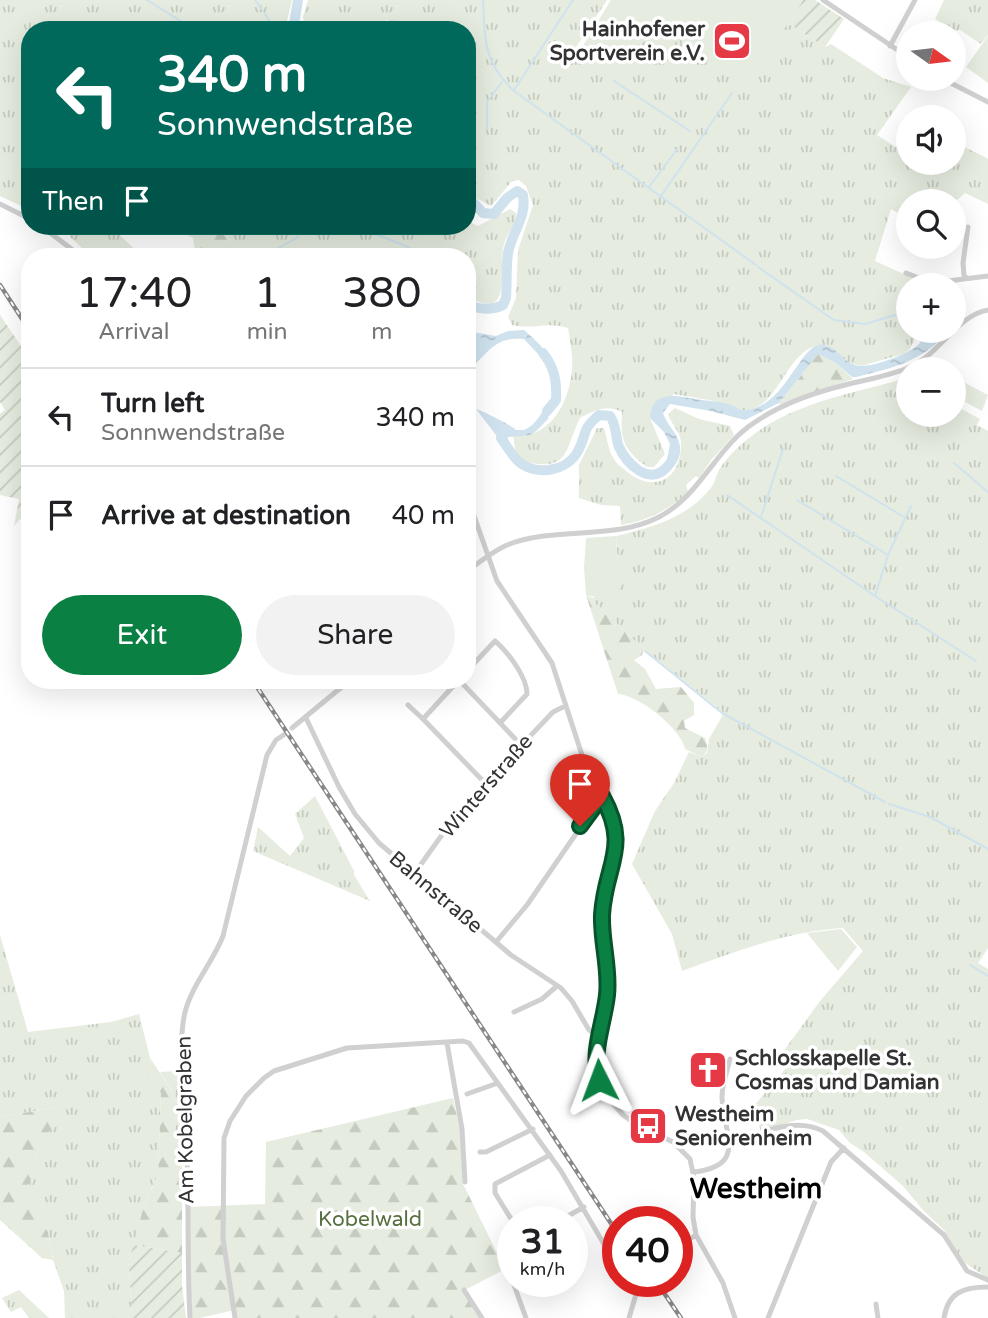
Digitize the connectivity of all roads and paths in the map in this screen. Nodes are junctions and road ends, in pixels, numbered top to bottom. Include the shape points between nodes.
1 (823, 0) edge
2 (915, 0) edge
3 (891, 46) junction
4 (896, 49) edge
5 (966, 91) edge
6 (988, 102) edge
7 (0, 204) edge
8 (21, 214) edge
9 (968, 227) dead end
10 (53, 235) edge
11 (70, 248) edge
12 (988, 276) edge
13 (967, 278) joint
14 (988, 310) edge
15 (476, 522) edge
16 (488, 556) junction
17 (476, 565) edge
18 (476, 661) edge
19 (340, 689) edge
20 (451, 689) edge
21 (467, 689) edge
22 (408, 705) dead end
23 (565, 706) junction
24 (306, 718) junction
25 (423, 719) junction
26 (500, 723) junction
27 (292, 728) dead end
28 (285, 734) dead end
29 (521, 746) junction
30 (485, 783) junction
31 (602, 796) junction
32 (414, 874) junction
33 (496, 942) junction
34 (557, 986) junction
35 (514, 1012) dead end
36 (599, 1036) junction
37 (447, 1043) junction
38 (730, 1059) dead end
39 (498, 1083) junction
40 (467, 1094) dead end
41 (533, 1129) junction
42 (730, 1142) junction
43 (844, 1148) junction
44 (480, 1152) dead end
45 (550, 1155) junction
46 (694, 1172) junction
47 (465, 1182) dead end
48 (503, 1206) edge
49 (584, 1206) edge
50 (588, 1213) edge
51 (695, 1234) joint
52 (602, 1239) edge
53 (988, 1280) edge
54 (988, 1287) edge
55 (464, 1290) dead end
56 (518, 1297) edge
57 (635, 1297) edge
58 (876, 1304) dead end
59 (190, 1318) edge
60 (235, 1318) edge
61 (482, 1318) edge
62 (526, 1318) edge
63 (629, 1318) edge
64 (735, 1318) edge
65 (768, 1318) edge
66 (878, 1318) edge
67 (944, 1318) edge

1 - 3 street
2 - 3 street
3 - 4 street
5 - 6 street
7 - 8 street
9 - 13 street via 963,263
10 - 11 street
12 - 13 street
14 - 16 street via 971,316 913,366 808,396 748,427 687,497 653,520 612,530 528,539
15 - 16 street
16 - 17 street
16 - 23 street via 504,594 548,656
18 - 26 street via 495,641 526,685 527,694
19 - 24 street
20 - 25 street
21 - 26 street
22 - 25 street
23 - 29 street, Winterstraße via 553,712
23 - 31 street
24 - 27 street
24 - 32 street, Bahnstraße via 355,814
25 - 30 street
26 - 29 street
28 - 59 street, Am Kobelgraben via 267,755 223,936 191,997 184,1021
29 - 30 street, Winterstraße
30 - 32 street, Winterstraße
31 - 33 street
31 - 36 street via 617,840 603,909 608,978
32 - 33 street, Bahnstraße
33 - 34 street, Bahnstraße
34 - 35 street
34 - 36 street, Bahnstraße via 569,996 589,1030
36 - 46 street via 597,1068 609,1099 631,1122 681,1148
37 - 39 street via 467,1042
37 - 47 street
37 - 60 street via 345,1049 274,1071 246,1096 226,1129 222,1156 224,1253
38 - 42 street via 722,1098
39 - 40 street
39 - 41 street
41 - 44 street
41 - 45 street
42 - 43 street via 807,1124
42 - 46 street via 722,1163
43 - 53 street via 944,1235 967,1271
43 - 65 street via 831,1162
45 - 48 street via 495,1184
45 - 49 street
46 - 51 street
50 - 52 street
51 - 64 street via 723,1283
54 - 67 street via 959,1292 948,1303
55 - 61 street
56 - 62 street
57 - 63 street
58 - 66 street

